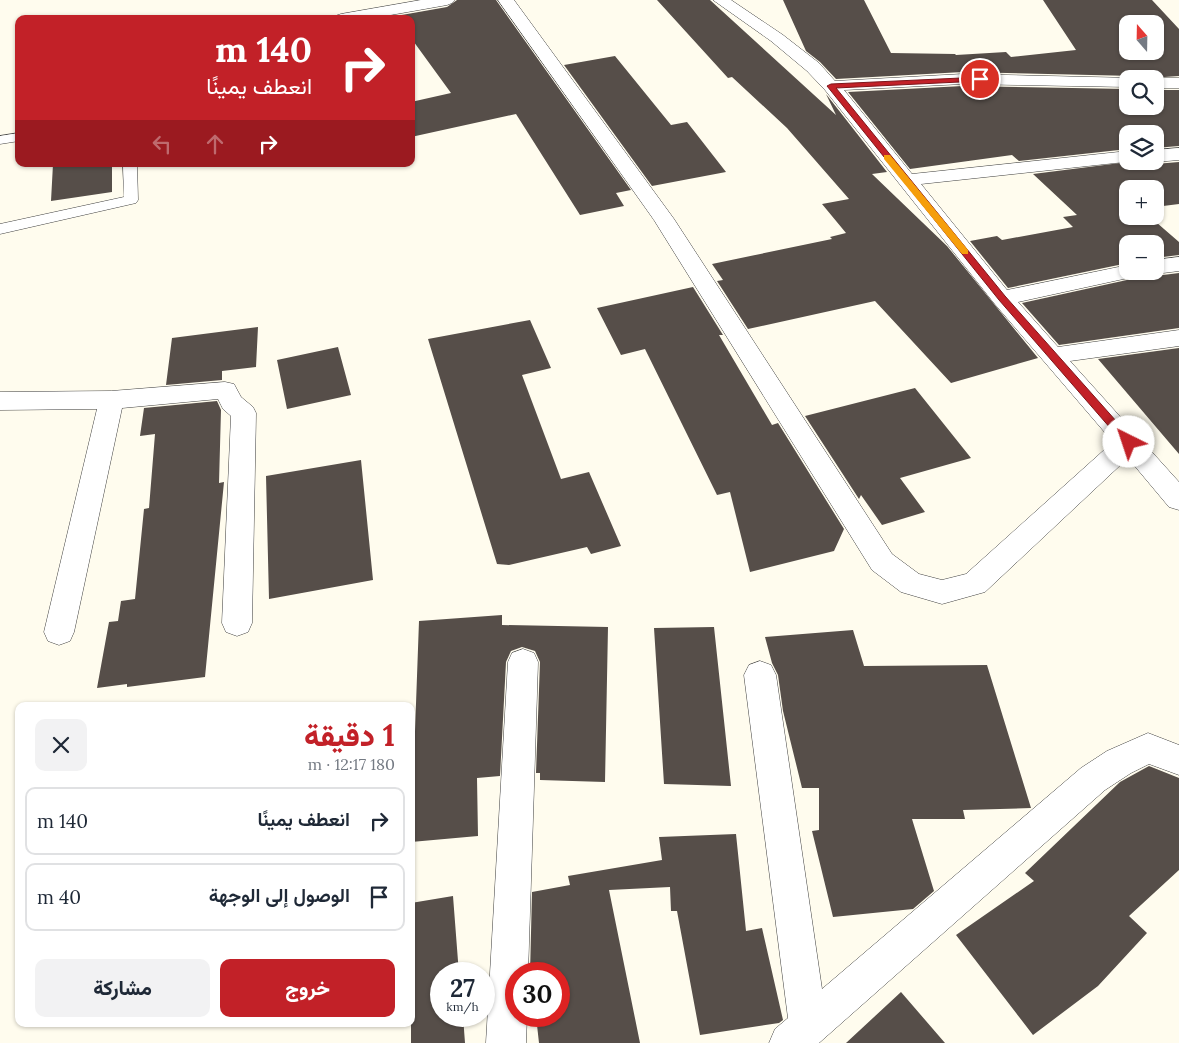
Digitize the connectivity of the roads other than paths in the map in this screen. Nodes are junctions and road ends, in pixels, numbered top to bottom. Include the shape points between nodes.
1 (447, 0) edge
2 (506, 0) edge
3 (721, 0) edge
4 (363, 15) edge
5 (1119, 82) edge
6 (1164, 83) edge
7 (1179, 83) edge
8 (831, 86) junction
9 (15, 138) edge
10 (0, 140) edge
11 (1179, 154) edge
12 (1164, 155) edge
13 (1119, 158) edge
14 (130, 167) edge
15 (906, 180) junction
16 (0, 229) edge
17 (1179, 264) edge
18 (1164, 266) edge
19 (1119, 273) edge
20 (1002, 298) junction
21 (1179, 338) edge
22 (1054, 356) junction
23 (111, 400) junction
24 (0, 401) edge
25 (1129, 442) junction
26 (1179, 500) edge
27 (236, 623) dead end
28 (59, 632) dead end
29 (523, 662) dead end
30 (760, 675) dead end
31 (1179, 760) edge
32 (798, 1034) edge
33 (506, 1043) edge

1 - 4 street
2 - 25 street via 664,219 882,562 911,584 942,592 975,584
3 - 8 street via 777,38
5 - 8 street via 963,79
6 - 7 street
8 - 15 street
9 - 10 lane
11 - 12 street
13 - 15 street
14 - 16 lane via 131,200
15 - 20 street
17 - 18 street
19 - 20 street
20 - 22 street
21 - 22 street
22 - 25 street
23 - 24 street
23 - 27 street via 225,390 232,403 244,413
23 - 28 street
25 - 26 street
29 - 33 street
30 - 32 street
31 - 32 street via 1148,748 1093,778

